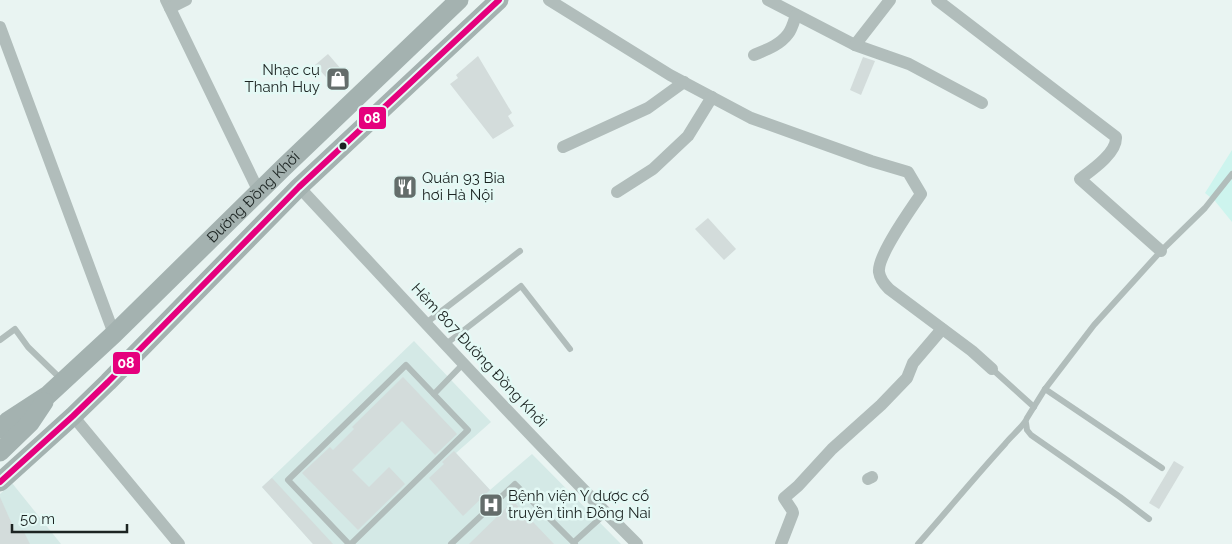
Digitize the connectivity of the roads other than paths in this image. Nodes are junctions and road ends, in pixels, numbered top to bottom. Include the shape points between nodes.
1 (186, 0) edge
2 (459, 0) edge
3 (498, 0) edge
4 (549, 0) edge
5 (768, 0) edge
6 (890, 0) edge
7 (937, 0) edge
8 (168, 4) edge
9 (796, 15) junction
10 (0, 27) edge
11 (855, 45) junction
12 (754, 55) dead end
13 (684, 82) junction
14 (712, 97) junction
15 (982, 103) dead end
16 (563, 147) dead end
17 (283, 168) junction
18 (1232, 174) edge
19 (299, 187) junction
20 (259, 192) junction
21 (617, 192) dead end
22 (1161, 250) junction
23 (520, 251) dead end
24 (426, 323) junction
25 (942, 329) junction
26 (114, 334) junction
27 (0, 340) edge
28 (446, 344) junction
29 (570, 350) dead end
30 (464, 364) junction
31 (992, 369) joint
32 (63, 381) junction
33 (1045, 389) junction
34 (434, 394) junction
35 (48, 395) junction
36 (1034, 407) junction
37 (73, 416) junction
38 (1026, 423) junction
39 (0, 429) edge
40 (0, 452) edge
41 (1162, 468) dead end
42 (0, 482) edge
43 (606, 513) junction
44 (1148, 519) dead end
45 (575, 543) edge
46 (179, 544) edge
47 (350, 544) edge
48 (451, 544) edge
49 (637, 544) edge
50 (781, 544) edge
51 (918, 544) edge

1 - 8 street
2 - 17 main road, Đường Đồng Khởi
3 - 19 main road, Đường Đồng Khởi
4 - 13 street
5 - 9 street
6 - 11 street
7 - 22 street via 1116,137 1115,147 1080,179
8 - 20 street
9 - 11 street
9 - 12 street via 788,34 779,43
10 - 26 street
11 - 15 street via 909,64
13 - 14 street
13 - 16 street via 648,108
14 - 21 street via 688,136 653,169
14 - 25 street via 751,118 870,162 908,172 921,194 895,234 879,271 889,289
17 - 19 main road
17 - 20 main road, Đường Đồng Khởi
18 - 22 lane via 1205,208
19 - 24 street, Hẻm 807 Đường Đồng Khởi
19 - 37 main road, Đường Đồng Khởi
20 - 26 main road, Đường Đồng Khởi
22 - 33 lane via 1094,325
23 - 24 lane
24 - 28 street, Hẻm 807 Đường Đồng Khởi
25 - 31 street
25 - 50 street via 912,363 907,378 784,498 792,513
26 - 32 main road, Đường Đồng Khởi
27 - 32 lane via 15,329 28,347
28 - 29 lane via 521,286
28 - 30 street, Hẻm 807 Đường Đồng Khởi
30 - 34 lane
30 - 43 street, Hẻm 807 Đường Đồng Khởi
31 - 36 lane
32 - 35 main road, Đường Đồng Khởi
33 - 36 lane
33 - 41 lane
34 - 47 lane via 468,430
34 - 47 lane via 406,365 288,480
35 - 39 main road, Đường Đồng Khởi
35 - 40 main road, Đường Đồng Khởi via 30,423
36 - 38 lane
37 - 42 main road, Đường Đồng Khởi
37 - 46 street
38 - 44 lane via 1031,435
38 - 51 lane
43 - 45 lane
43 - 49 street, Hẻm 807 Đường Đồng Khởi
45 - 48 lane via 515,484

